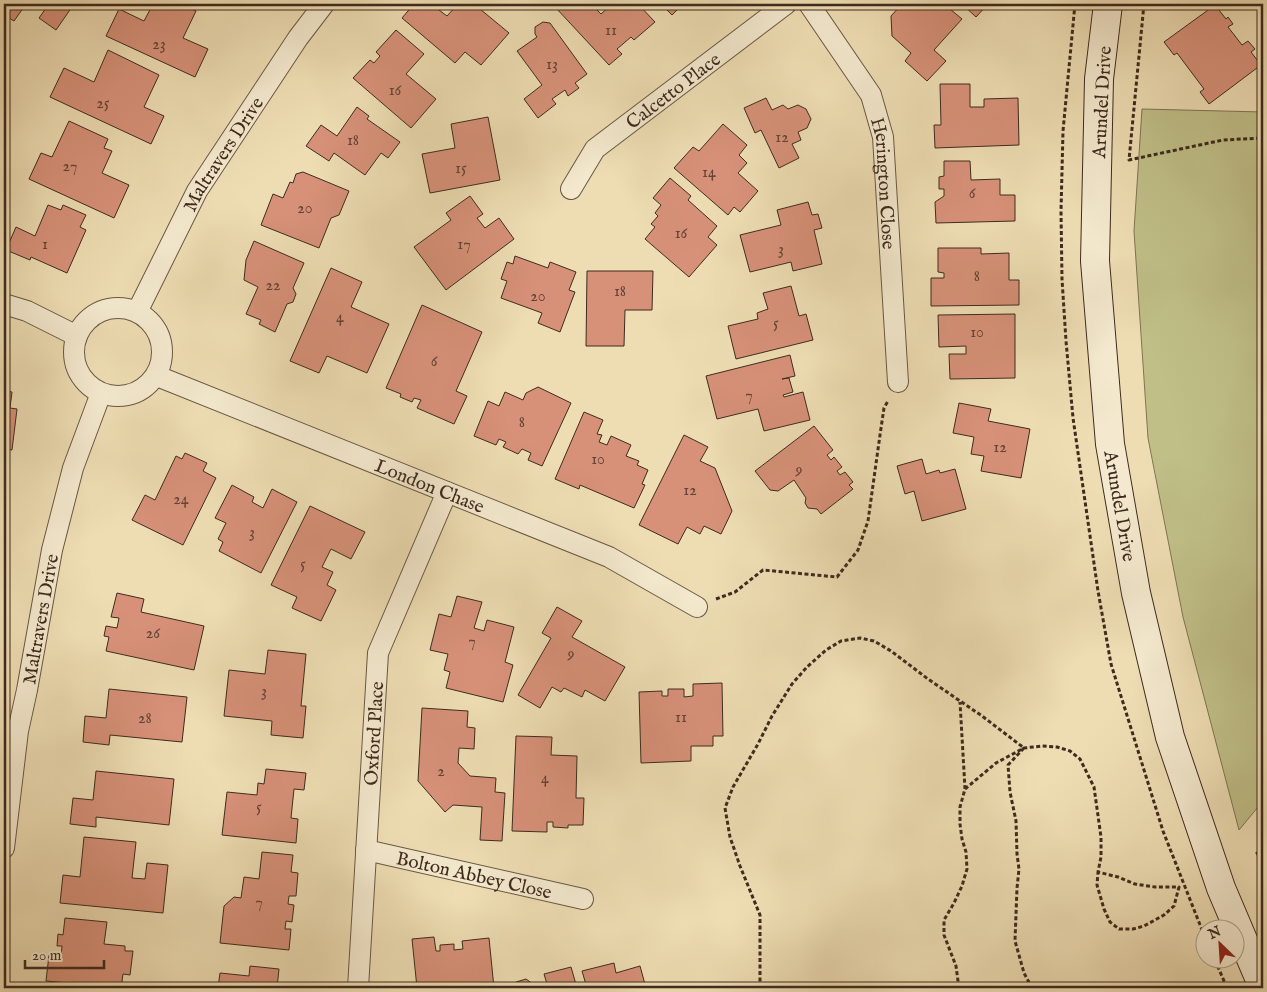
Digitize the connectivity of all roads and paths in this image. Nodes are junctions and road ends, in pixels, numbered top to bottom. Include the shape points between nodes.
1 (324, 4) edge
2 (786, 4) edge
3 (808, 4) edge
4 (1108, 4) edge
5 (1144, 4) edge
6 (1263, 138) edge
7 (571, 189) dead end
8 (4, 304) edge
9 (137, 312) junction
10 (77, 336) junction
11 (157, 376) junction
12 (898, 382) joint
13 (100, 393) junction
14 (447, 492) junction
15 (697, 607) joint
16 (960, 702) junction
17 (11, 730) edge
18 (1024, 748) junction
19 (965, 789) junction
20 (4, 848) edge
21 (366, 850) junction
22 (1263, 850) edge
23 (1263, 857) edge
24 (1098, 872) junction
25 (584, 899) dead end
26 (1219, 970) edge
27 (1263, 987) edge
28 (358, 988) edge
29 (760, 988) edge
30 (957, 988) edge
31 (1032, 988) edge
32 (1227, 988) edge

1 - 9 street, Maltravers Drive via 196,191
2 - 7 street, Calcetto Place via 595,149
3 - 12 street, Herington Close via 871,95 883,137
4 - 27 main road, Arundel Drive via 1099,79 1096,260 1110,444 1136,593 1170,737 1221,888
5 - 6 path via 1130,160 1223,140
8 - 10 street via 27,311
9 - 10 street via 120,308 102,311 87,321
9 - 11 street via 152,323 161,339 163,358
10 - 13 street via 74,358 83,380
11 - 13 street via 141,391 121,397
11 - 14 street, London Chase
12 - 15 path via 884,408 868,521 858,550 837,576 763,570 735,592
13 - 17 street, Maltravers Drive via 73,468 52,550 29,681
14 - 15 street, London Chase via 609,557
14 - 21 street, Oxford Place via 378,653
16 - 18 path
16 - 19 path
16 - 29 path via 891,651 874,641 860,638 841,640 826,650 792,684 733,787 725,808 730,837 760,915
17 - 20 street, Maltravers Drive
18 - 19 path via 996,763
18 - 24 path via 1057,747 1080,759 1094,787 1101,837
18 - 31 path via 1008,765 1019,868 1015,941
19 - 30 path via 960,824 967,870 944,920 944,935 956,966
21 - 25 street, Bolton Abbey Close
21 - 28 street, Oxford Place
22 - 23 path via 1256,854
24 - 24 path via 1135,884 1179,887 1174,906 1144,926 1119,929 1110,922 1104,909 1097,885
26 - 32 path

